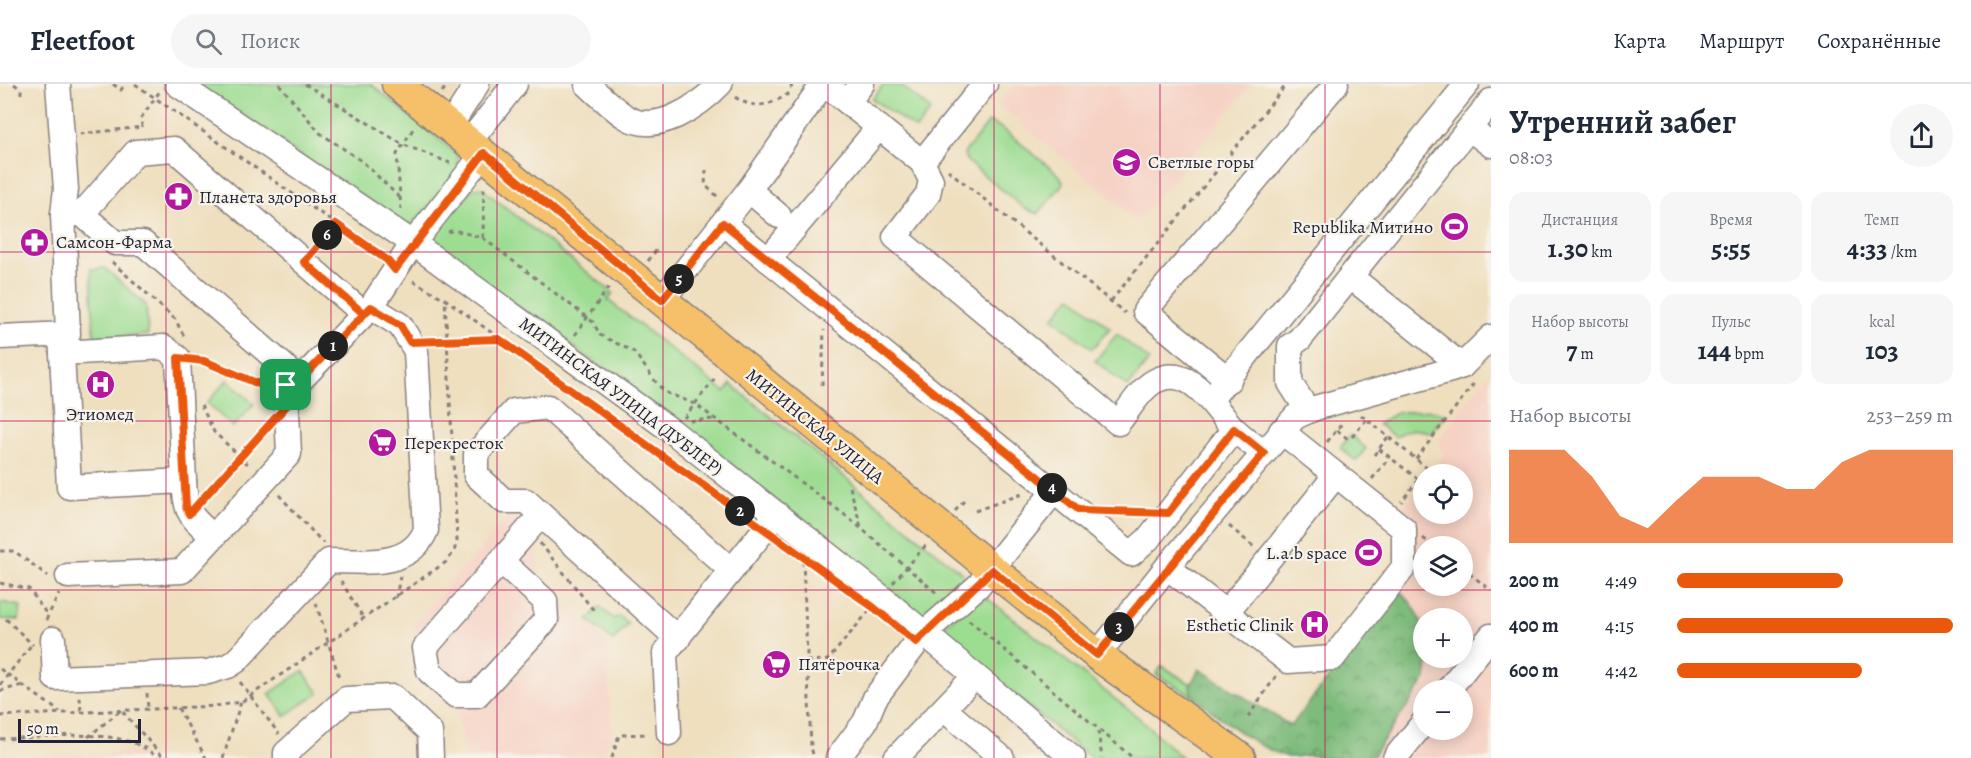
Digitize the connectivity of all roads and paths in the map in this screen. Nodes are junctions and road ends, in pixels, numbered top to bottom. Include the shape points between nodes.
1 (14, 84) edge
2 (58, 84) edge
3 (113, 84) edge
4 (125, 84) edge
5 (135, 84) edge
6 (279, 84) edge
7 (305, 84) edge
8 (397, 84) edge
9 (448, 84) edge
10 (477, 84) edge
11 (515, 84) edge
12 (587, 84) edge
13 (824, 84) edge
14 (985, 84) edge
15 (1287, 84) edge
16 (1336, 84) edge
17 (1467, 84) edge
18 (719, 85) edge
19 (170, 86) edge
20 (792, 91) dead end
21 (442, 92) dead end
22 (855, 93) edge
23 (21, 94) dead end
24 (155, 98) junction
25 (1491, 100) edge
26 (418, 123) dead end
27 (142, 127) junction
28 (879, 127) junction
29 (1470, 129) junction
30 (63, 135) junction
31 (402, 144) junction
32 (1491, 145) edge
33 (465, 146) junction
34 (143, 151) junction
35 (925, 157) junction
36 (706, 170) dead end
37 (484, 183) dead end
38 (749, 190) junction
39 (400, 198) junction
40 (723, 211) junction
41 (73, 214) junction
42 (779, 216) dead end
43 (401, 218) dead end
44 (336, 224) junction
45 (444, 233) dead end
46 (483, 238) junction
47 (413, 243) junction
48 (658, 248) dead end
49 (768, 260) junction
50 (392, 261) junction
51 (648, 261) dead end
52 (304, 262) junction
53 (1351, 278) junction
54 (609, 286) dead end
55 (444, 299) junction
56 (662, 300) junction
57 (367, 310) junction
58 (834, 312) junction
59 (588, 318) junction
60 (576, 333) dead end
61 (1491, 337) edge
62 (0, 338) edge
63 (499, 339) junction
64 (446, 340) junction
65 (410, 342) junction
66 (61, 344) junction
67 (178, 358) junction
68 (1470, 371) junction
69 (715, 378) dead end
70 (1229, 380) junction
71 (822, 385) dead end
72 (286, 395) junction
73 (1211, 399) junction
74 (695, 404) junction
75 (1353, 410) dead end
76 (1308, 411) junction
77 (686, 416) dead end
78 (1348, 416) dead end
79 (715, 419) junction
80 (1366, 420) junction
81 (681, 422) dead end
82 (1234, 429) junction
83 (1337, 430) junction
84 (1281, 431) junction
85 (1388, 437) junction
86 (1324, 446) dead end
87 (1379, 449) junction
88 (1264, 453) junction
89 (1374, 455) dead end
90 (1390, 457) junction
91 (1416, 459) junction
92 (1422, 464) edge
93 (1335, 476) junction
94 (1413, 476) edge
95 (184, 481) junction
96 (1370, 482) dead end
97 (1413, 486) edge
98 (850, 487) dead end
99 (1052, 488) junction
100 (1403, 499) dead end
101 (964, 501) dead end
102 (729, 503) dead end
103 (1079, 510) junction
104 (975, 511) dead end
105 (953, 513) dead end
106 (1168, 513) junction
107 (189, 514) junction
108 (777, 514) junction
109 (535, 523) junction
110 (1225, 523) dead end
111 (306, 527) dead end
112 (861, 528) junction
113 (213, 537) junction
114 (927, 544) dead end
115 (0, 551) edge
116 (326, 552) junction
117 (1269, 560) junction
118 (501, 561) junction
119 (811, 562) dead end
120 (907, 567) junction
121 (1167, 567) junction
122 (731, 570) junction
123 (992, 570) junction
124 (68, 576) junction
125 (1473, 576) edge
126 (309, 582) junction
127 (0, 583) edge
128 (888, 589) dead end
129 (1491, 590) edge
130 (945, 600) dead end
131 (873, 607) dead end
132 (595, 612) dead end
133 (1226, 613) junction
134 (6, 619) dead end
135 (365, 619) junction
136 (969, 620) dead end
137 (924, 633) junction
138 (1491, 636) edge
139 (678, 639) junction
140 (41, 640) junction
141 (329, 643) junction
142 (1097, 655) junction
143 (807, 661) junction
144 (54, 664) junction
145 (228, 666) junction
146 (0, 669) edge
147 (1280, 670) dead end
148 (9, 676) junction
149 (975, 676) junction
150 (1456, 680) edge
151 (0, 685) edge
152 (23, 686) junction
153 (342, 686) dead end
154 (0, 691) edge
155 (250, 696) junction
156 (241, 702) junction
157 (178, 708) junction
158 (121, 710) junction
159 (945, 710) junction
160 (62, 713) junction
161 (0, 716) edge
162 (1248, 717) dead end
163 (1098, 729) junction
164 (669, 733) joint
165 (1413, 736) edge
166 (88, 737) junction
167 (0, 739) edge
168 (288, 753) edge
169 (157, 758) edge
170 (164, 758) edge
171 (206, 758) edge
172 (223, 758) edge
173 (431, 758) edge
174 (612, 758) edge
175 (814, 758) edge
176 (838, 758) edge
177 (896, 758) edge
178 (1002, 758) edge
179 (1073, 758) edge
180 (1102, 758) edge
181 (1133, 758) edge
182 (1240, 758) edge
183 (1395, 758) edge

1 - 23 path
2 - 30 street
3 - 4 path via 121,90
5 - 24 path
6 - 39 path via 320,133 363,162
7 - 31 path
8 - 33 main road, МИТИНСКАЯ УЛИЦА
9 - 21 path
10 - 33 street
11 - 33 street
12 - 18 street via 627,118 651,124 687,109
13 - 22 street
13 - 38 street
14 - 35 street
15 - 35 path via 1111,301
16 - 70 street via 1145,311
17 - 70 street
18 - 20 path via 745,104 764,105
19 - 24 path
19 - 47 street, МИТИНСКАЯ УЛИЦА (ДУБЛЕР)
22 - 28 street
24 - 27 path via 141,118
24 - 44 path
25 - 29 street
26 - 31 path
27 - 30 path
27 - 34 path
28 - 35 street
28 - 49 street
29 - 32 street
29 - 53 street
30 - 41 street via 66,189
31 - 33 path
31 - 39 path via 397,154
33 - 47 street
33 - 56 main road, МИТИНСКАЯ УЛИЦА
34 - 41 street via 135,152
34 - 52 street via 174,149
35 - 73 street via 931,180 928,194 895,237 1118,423 1152,382 1169,375 1186,380
36 - 40 path via 705,185
37 - 46 path
38 - 40 street
38 - 42 street
39 - 43 path
40 - 49 street
40 - 56 street
41 - 66 street via 68,334
41 - 72 street via 115,243 143,243 285,367
44 - 50 path
44 - 52 path
45 - 46 path via 454,230
46 - 59 path
47 - 50 street
47 - 108 street, МИТИНСКАЯ УЛИЦА (ДУБЛЕР) via 672,432
48 - 51 path
49 - 58 street
50 - 55 path
50 - 57 street
52 - 57 street
53 - 68 street
53 - 76 street via 1290,346 1290,383
54 - 59 path
55 - 63 path
55 - 64 path
56 - 123 main road, МИТИНСКАЯ УЛИЦА
57 - 65 street via 400,325
57 - 72 street
58 - 71 path via 824,325
58 - 99 street
59 - 60 path
59 - 74 path via 600,335 634,352 667,393
61 - 68 street
62 - 66 street
63 - 64 path
63 - 102 path
64 - 65 path
64 - 135 path via 457,540 454,552 437,571
65 - 116 street via 417,351 426,530 420,544 404,556 372,561
66 - 67 street via 164,347
66 - 95 street via 69,487
67 - 72 path via 204,361
67 - 95 street
68 - 76 street
68 - 91 path
69 - 74 path
70 - 73 street
72 - 107 path
72 - 113 street via 289,454
73 - 82 street
74 - 77 path
74 - 79 path
75 - 80 path
76 - 84 street
78 - 83 path
79 - 81 path
79 - 112 path
80 - 83 path via 1350,438
80 - 85 path
82 - 88 street
82 - 106 street
83 - 86 path
84 - 88 street
84 - 93 street
85 - 87 path
85 - 91 path
87 - 89 path
87 - 90 path
88 - 121 street
90 - 94 path
90 - 96 path
91 - 92 path
93 - 117 street
93 - 133 street via 1404,529 1404,567 1333,658 1288,661
95 - 107 street
97 - 100 path
98 - 112 path
99 - 103 street
99 - 104 path
99 - 123 street
101 - 105 path
103 - 106 path
103 - 106 street via 1131,554
107 - 113 street
108 - 122 street
108 - 137 street, МИТИНСКАЯ УЛИЦА (ДУБЛЕР)
109 - 118 street
109 - 122 street via 525,501 504,501 476,475 476,454 514,411 548,407
109 - 132 path
109 - 139 street
110 - 117 path
111 - 116 path
112 - 120 path
113 - 124 street via 182,571
114 - 120 path
115 - 124 path via 14,550 47,576
116 - 126 street
116 - 135 path
117 - 133 street
118 - 118 street via 425,648 429,671 455,695 477,695 546,620 545,602
119 - 143 path via 802,556
120 - 128 path
120 - 130 path
121 - 133 street
121 - 142 street
122 - 139 street
123 - 137 street
123 - 142 main road, МИТИНСКАЯ УЛИЦА
124 - 127 path via 48,616 29,589
125 - 129 path
126 - 141 path
126 - 145 street
131 - 143 path via 828,660
134 - 140 path
135 - 141 path
136 - 163 path
137 - 149 street, МИТИНСКАЯ УЛИЦА (ДУБЛЕР)
137 - 176 street via 875,698 865,722
138 - 150 street
139 - 164 street via 665,653
140 - 144 street
140 - 144 path
140 - 148 path
141 - 153 path
141 - 155 path
142 - 182 main road, МИТИНСКАЯ УЛИЦА
143 - 175 path
144 - 145 street via 55,678 194,674
145 - 155 path
146 - 148 path
147 - 162 path
148 - 151 path
148 - 152 path
149 - 159 street
149 - 179 street, МИТИНСКАЯ УЛИЦА (ДУБЛЕР)
152 - 154 path
152 - 160 path
155 - 156 path
155 - 168 path
156 - 157 path
156 - 172 path
157 - 158 path
157 - 171 path
158 - 160 path
158 - 166 path
158 - 170 path
159 - 177 street
159 - 178 street
160 - 161 path
163 - 180 path
163 - 181 path
164 - 174 path via 619,735
165 - 183 street
166 - 167 path
166 - 169 path via 135,742
168 - 173 street via 346,699 393,697 430,732

